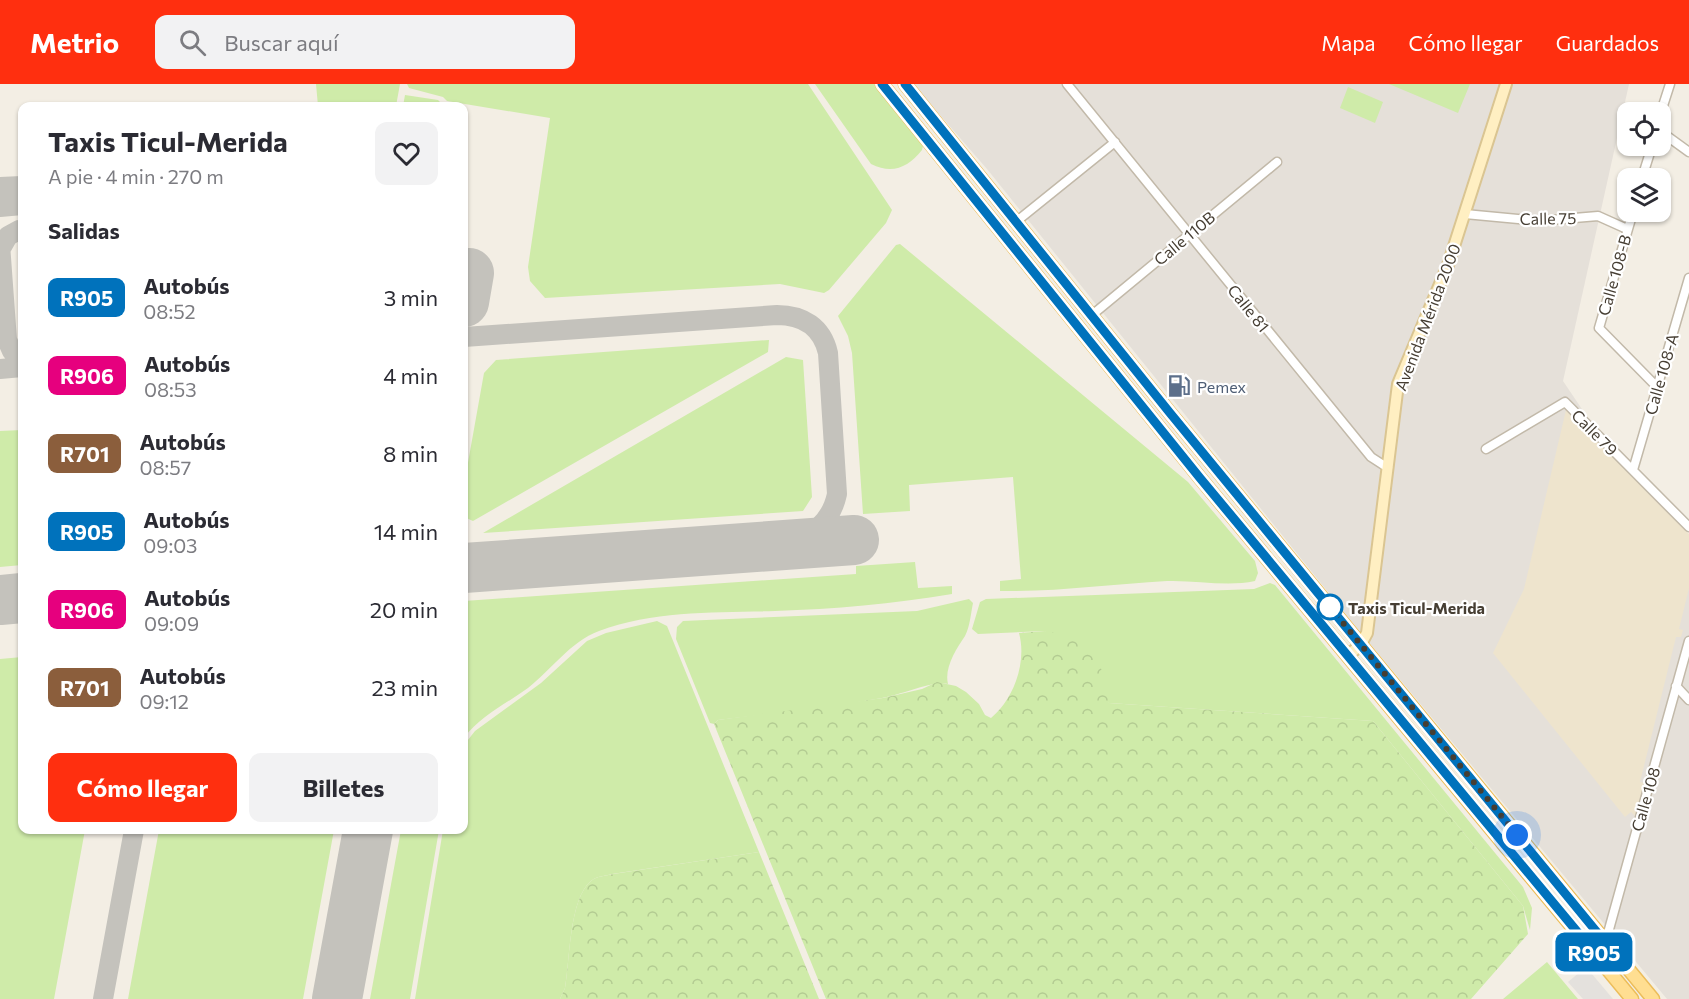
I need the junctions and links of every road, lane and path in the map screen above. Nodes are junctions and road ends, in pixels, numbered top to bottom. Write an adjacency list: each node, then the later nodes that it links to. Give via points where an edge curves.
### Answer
1 (882, 84): 25 (main road)
2 (905, 84): 12 (main road)
3 (1066, 84): 8 (street, Calle 81)
4 (1506, 84): 11 (main road, Avenida Mérida 2000)
5 (1670, 84): 6 (street)
6 (1664, 102)
7 (1671, 139): 9 (street)
8 (1115, 142): 12 (street); 15 (street, Calle 81)
9 (1689, 152)
10 (1277, 162): 15 (street, Calle 110B)
11 (1465, 214): 14 (street, Calle 75, via 1539,221 1598,216); 20 (main road, Avenida Mérida 2000, via 1398,384)
12 (1017, 221): 17 (main road)
13 (1629, 222): 14 (street, Calle 108-B)
14 (1627, 229): 18 (street, Calle 108-B, via 1599,328)
15 (1188, 233): 17 (street, Calle 110B); 20 (street, Calle 81, via 1371,458)
16 (1689, 278): 18 (street, Calle 108-A)
17 (1092, 315): 24 (main road)
18 (1657, 387): 21 (street, Calle 108-A)
19 (1486, 449): 21 (street, Calle 79, via 1565,402)
20 (1388, 468): 24 (main road, Avenida Mérida 2000, via 1367,633)
21 (1633, 470): 22 (street, Calle 79)
22 (1689, 527)
23 (1689, 641): 26 (street, Calle 108)
24 (1361, 644): 25 (main road); 28 (main road)
25 (1348, 656): 29 (main road)
26 (1677, 686): 27 (street); 28 (street, Calle 108)
27 (1689, 700)
28 (1605, 942): 29 (street); 31 (main road)
29 (1594, 952): 30 (main road)
30 (1632, 999)
31 (1653, 999)

